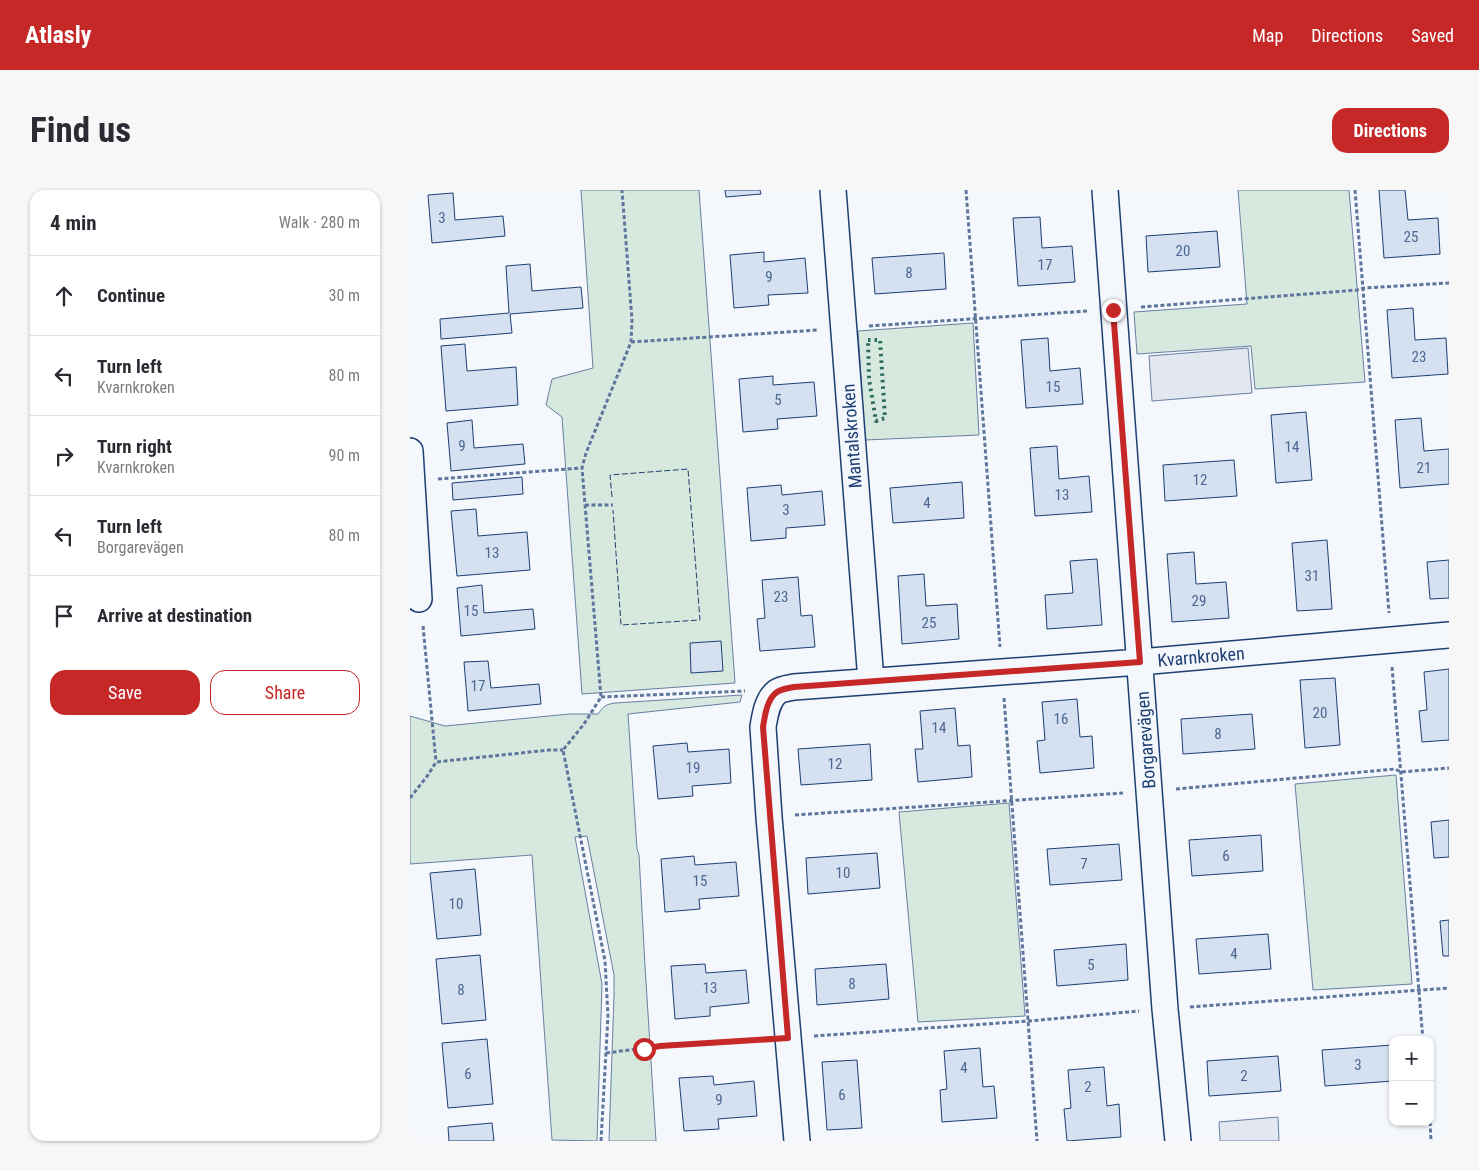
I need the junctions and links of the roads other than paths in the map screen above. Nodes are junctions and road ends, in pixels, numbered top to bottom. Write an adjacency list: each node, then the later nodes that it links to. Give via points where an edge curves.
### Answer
1 (833, 190): 7 (street, Mantalskroken)
2 (1105, 190): 6 (street, Borgarevägen)
3 (410, 451): 4 (street)
4 (419, 599)
5 (1449, 635): 6 (street, Kvarnkroken)
6 (1140, 662): 7 (street, Kvarnkroken); 9 (street, Borgarevägen, via 1165,1009)
7 (871, 681): 8 (street, Kvarnkroken, via 778,691 765,713 763,727 769,817)
8 (797, 1141)
9 (1178, 1141)

